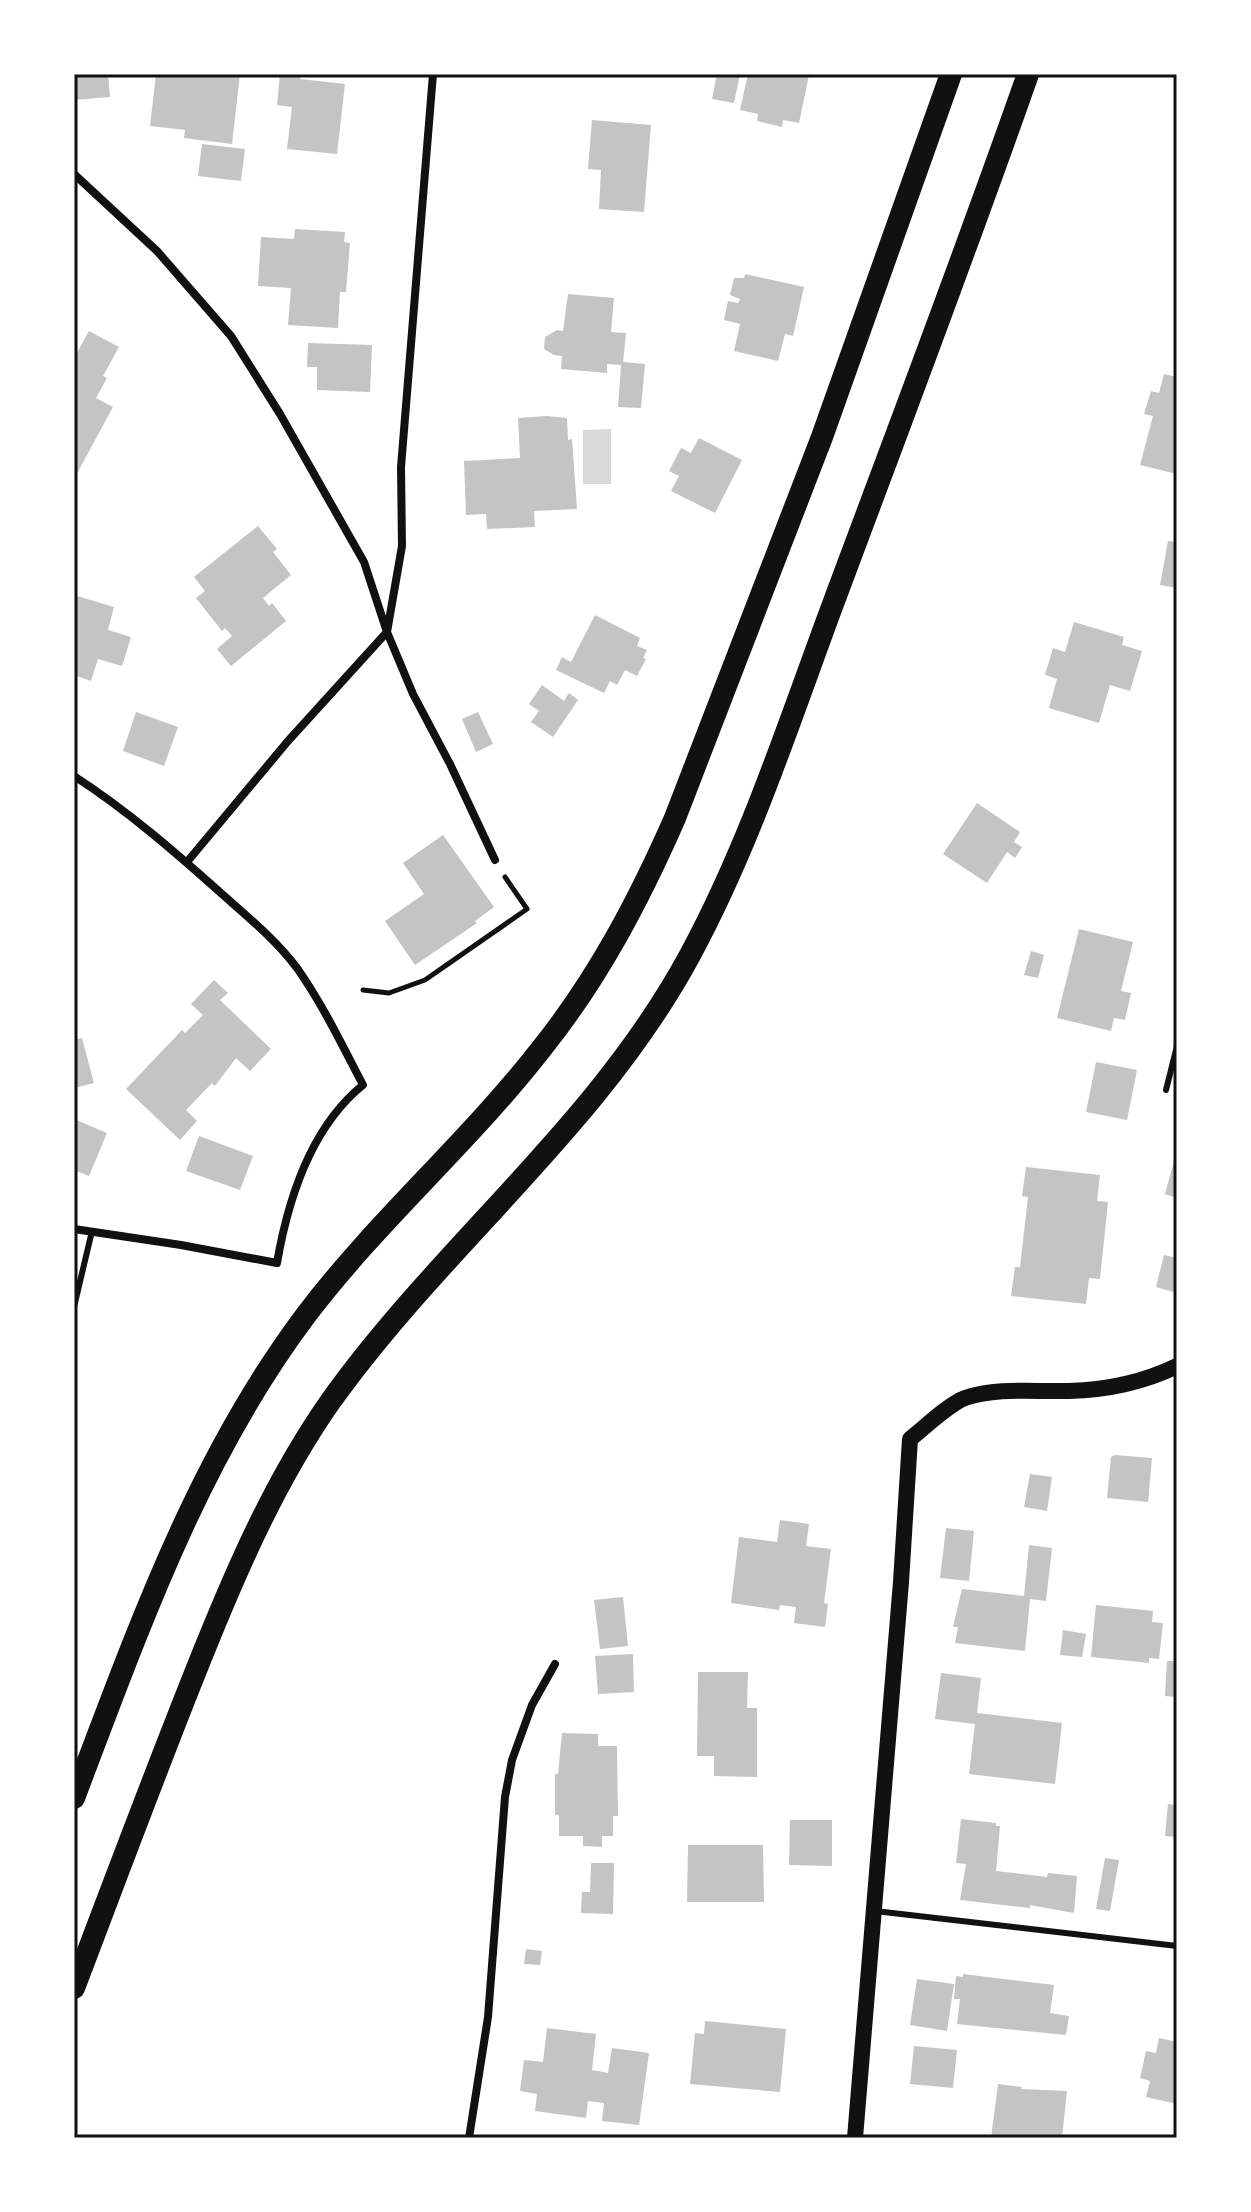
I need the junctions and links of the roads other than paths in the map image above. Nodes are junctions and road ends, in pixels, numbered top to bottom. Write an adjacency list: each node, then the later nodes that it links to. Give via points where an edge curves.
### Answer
1 (433, 74): 5 (street, via 401,467 402,546)
2 (951, 74): 16 (highway, via 822,437 675,818 640,894 603,961 542,1049 356,1254 265,1372 186,1516)
3 (1028, 74): 19 (highway, via 815,654 713,910 631,1049 561,1137 365,1354 287,1473 212,1629)
4 (74, 174): 5 (street, via 157,251 231,336 364,562)
5 (387, 632): 7 (street); 8 (street)
6 (74, 776): 8 (street, via 123,808)
7 (495, 860)
8 (187, 862): 12 (street, via 295,965 327,1013 363,1085 329,1120 313,1149 277,1263)
9 (1177, 1046): 10 (lane)
10 (1166, 1090)
11 (74, 1229): 12 (street)
12 (92, 1231): 13 (lane)
13 (74, 1307)
14 (1177, 1366): 17 (main road, via 1112,1386 1019,1389 963,1399 910,1439)
15 (555, 1664): 20 (street, via 532,1705 505,1797 488,2017)
16 (74, 1798)
17 (875, 1911): 18 (lane); 21 (main road)
18 (1177, 1946)
19 (74, 1988)
20 (469, 2138)
21 (855, 2138)

